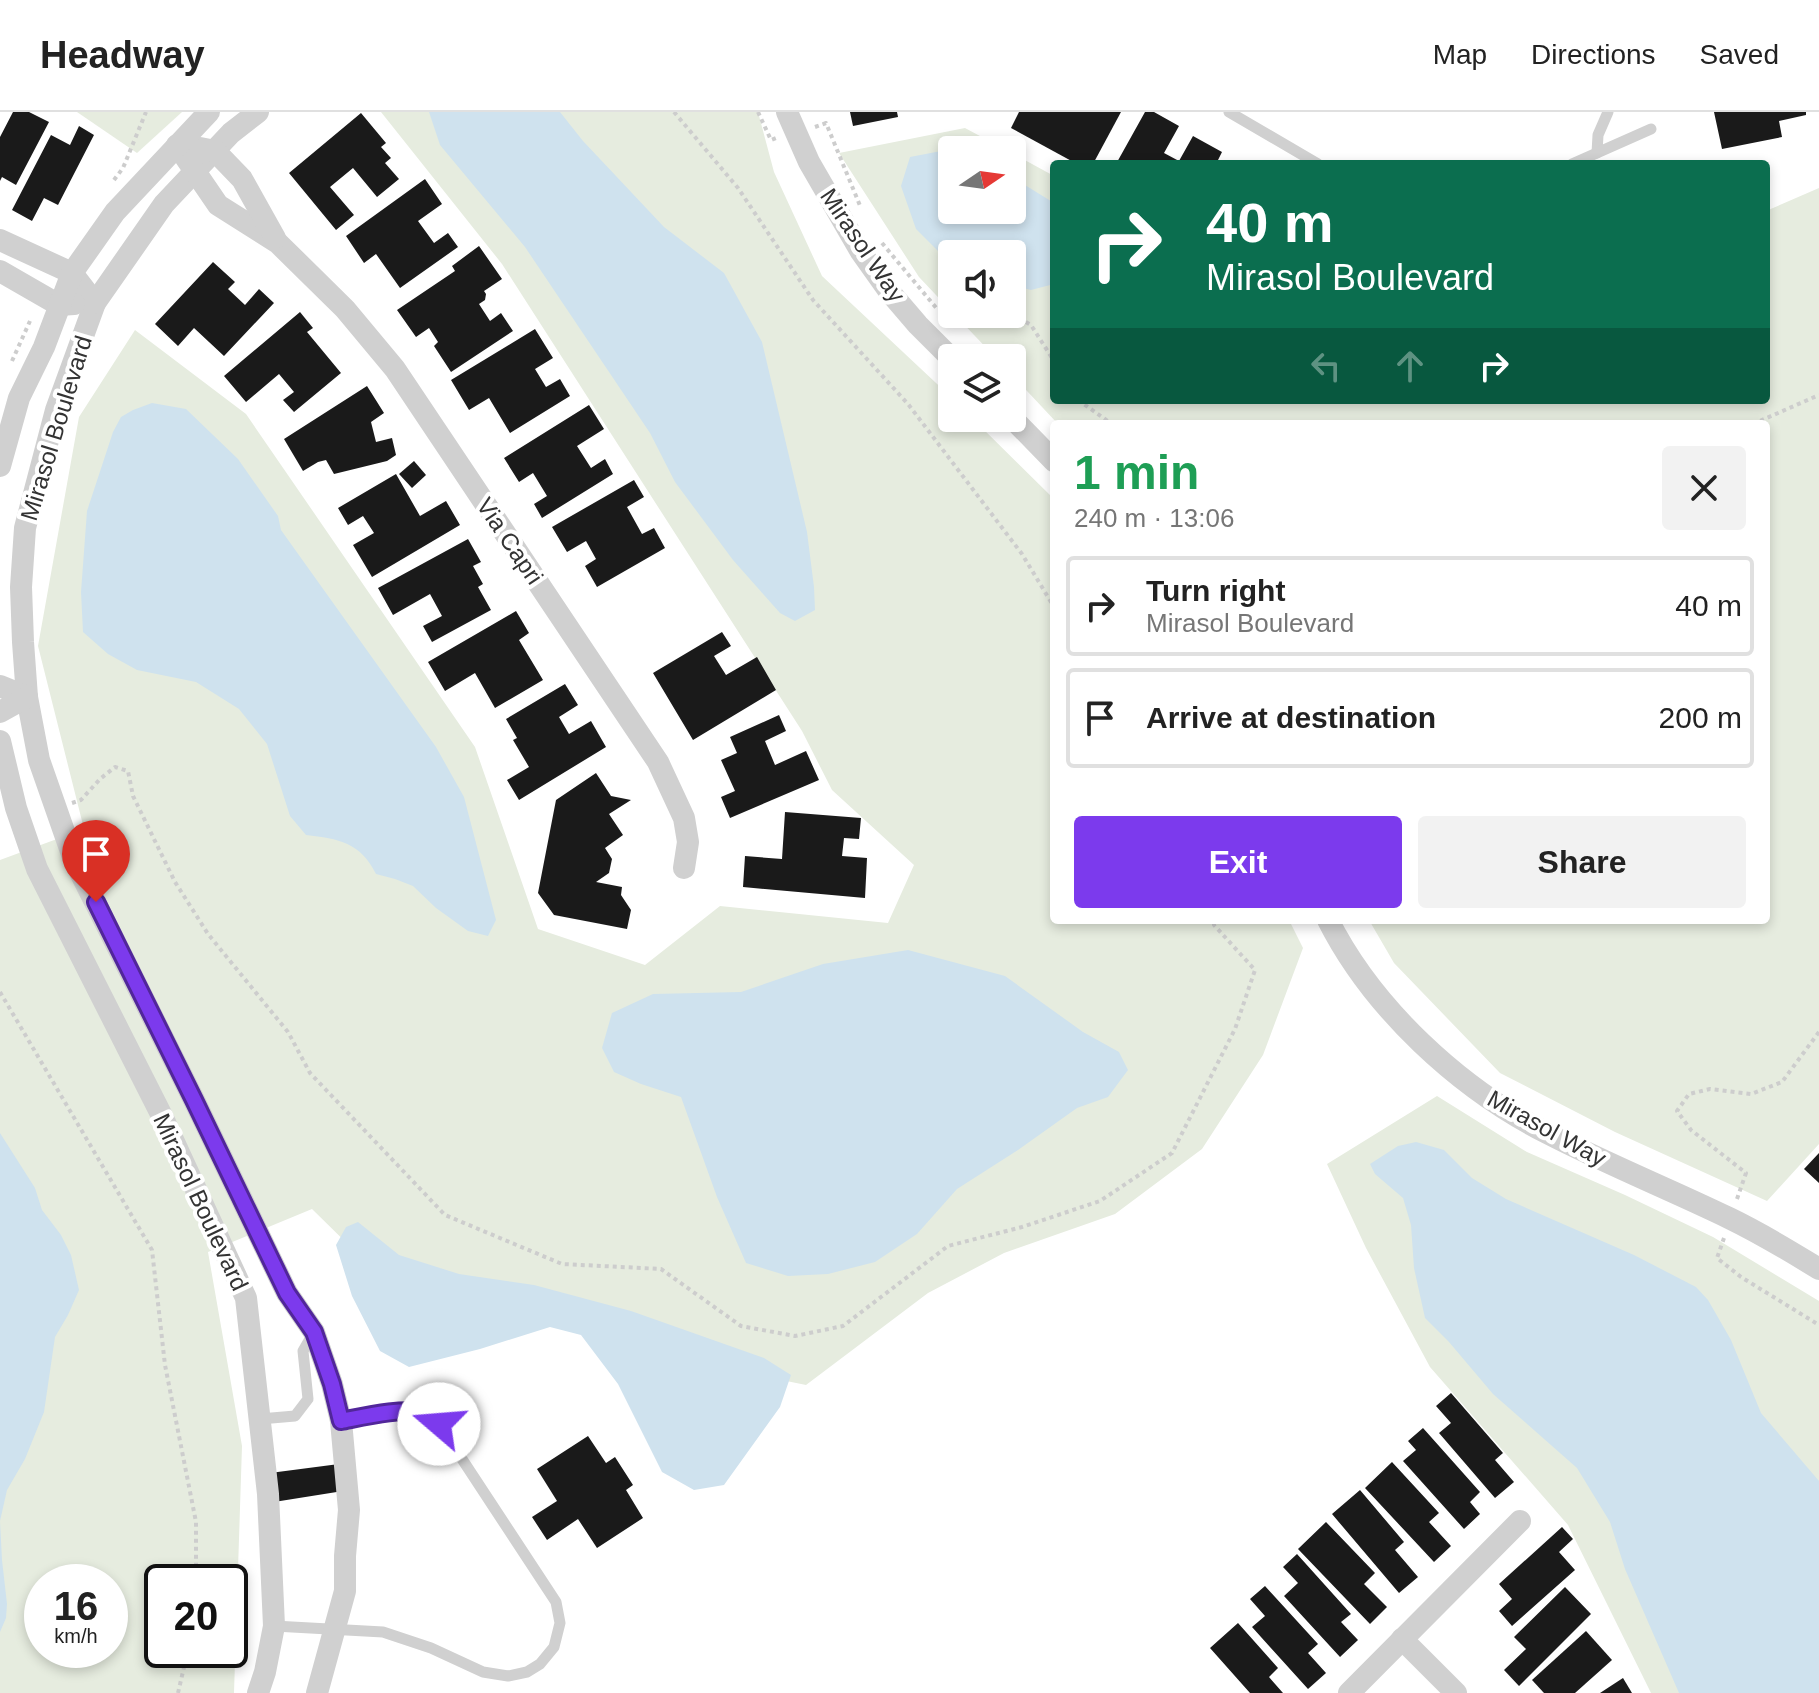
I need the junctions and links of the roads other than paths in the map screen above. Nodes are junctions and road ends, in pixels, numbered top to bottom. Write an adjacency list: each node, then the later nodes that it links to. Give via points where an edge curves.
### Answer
1 (209, 112): 7 (street, Mirasol Boulevard)
2 (258, 112): 8 (street, Mirasol Boulevard)
3 (1229, 112): 10 (lane)
4 (1608, 112): 9 (lane)
5 (790, 115): 19 (street, Mirasol Way, via 809,162 861,252)
6 (1651, 129): 9 (lane)
7 (177, 145): 8 (street); 12 (street, Via Capri); 16 (street, Mirasol Boulevard, via 115,212)
8 (215, 151): 12 (street, Mirasol Boulevard); 14 (street, Via Capri, via 242,179)
9 (1597, 153): 11 (lane)
10 (1311, 160)
11 (1581, 160)
12 (195, 172): 14 (street, Via Capri, via 218,205); 17 (street, Mirasol Boulevard, via 164,204)
13 (0, 240): 16 (street)
14 (278, 243): 27 (street, Via Capri, via 345,309 395,369 658,762 684,818)
15 (0, 271): 18 (street)
16 (72, 273): 17 (street); 18 (street, Mirasol Boulevard)
17 (95, 303): 18 (street); 24 (street, Mirasol Boulevard, via 56,410 25,528 21,587)
18 (59, 305): 22 (street, Mirasol Boulevard, via 19,398)
19 (938, 345)
20 (1026, 432): 21 (street)
21 (1050, 457)
22 (0, 466)
23 (0, 686): 24 (street)
24 (27, 697): 25 (street); 30 (street, Mirasol Boulevard, via 39,760 74,860 287,1293)
25 (0, 712)
26 (0, 741): 31 (street, Mirasol Boulevard, via 37,869 163,1118 246,1298)
27 (684, 868)
28 (1330, 924): 29 (street, Mirasol Way, via 1393,1013 1468,1083 1546,1133 1730,1219)
29 (1819, 1269)
30 (314, 1332): 31 (lane, via 303,1351 308,1399 295,1416); 32 (street, Mirasol Boulevard)
31 (260, 1419): 34 (street, Mirasol Boulevard)
32 (341, 1421): 35 (street, Mirasol Boulevard, via 349,1510 345,1591); 35 (lane, via 415,1412 439,1424 556,1602 560,1623 554,1647 540,1664 508,1676 483,1672 383,1632)
33 (1520, 1521): 36 (street)
34 (274, 1626): 35 (lane); 37 (street, Mirasol Boulevard)
35 (336, 1630): 38 (street, Mirasol Boulevard)
36 (1402, 1639): 39 (street); 40 (street)
37 (258, 1693)
38 (317, 1693)
39 (1349, 1693)
40 (1456, 1693)

